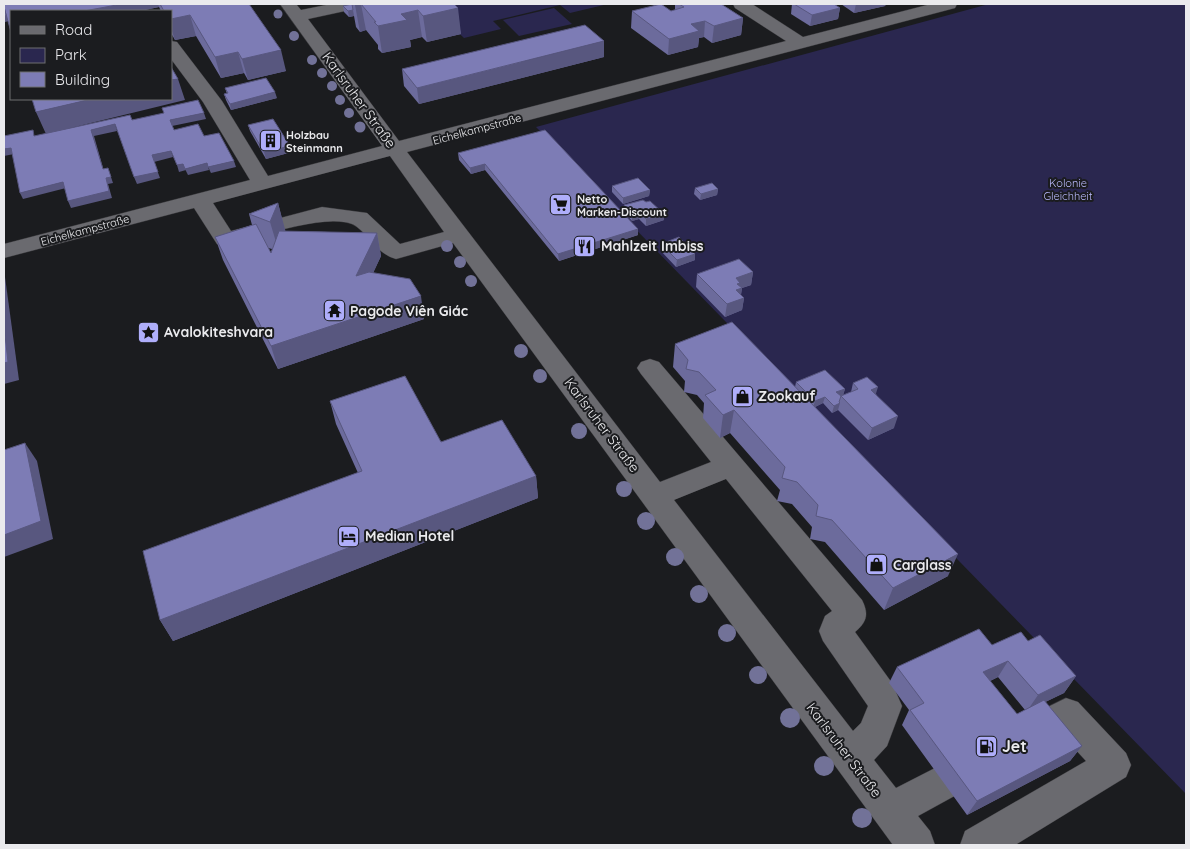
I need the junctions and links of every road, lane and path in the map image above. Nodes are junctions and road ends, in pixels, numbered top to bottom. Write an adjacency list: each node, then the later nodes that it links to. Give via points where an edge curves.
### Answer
1 (353, 4): 5 (street)
2 (741, 4): 6 (street)
3 (950, 4): 4 (street, Eichelkampstraße)
4 (910, 8): 6 (street, Eichelkampstraße)
5 (293, 10): 8 (street, Karlsruher Straße)
6 (800, 43): 8 (street, Eichelkampstraße)
7 (172, 47): 9 (street, via 212,100)
8 (395, 150): 9 (street, Eichelkampstraße); 11 (street, Karlsruher Straße)
9 (262, 183): 10 (street, Eichelkampstraße)
10 (200, 200): 11 (street, via 225,239 322,214 359,218 396,252); 12 (street, Eichelkampstraße)
11 (458, 235): 15 (street, Karlsruher Straße)
12 (4, 250)
13 (650, 368): 14 (street)
14 (730, 466): 15 (street); 16 (street, via 851,610 851,616 835,631 885,706 874,734)
15 (655, 496): 16 (street, Karlsruher Straße)
16 (851, 759): 17 (street, Karlsruher Straße)
17 (890, 811): 18 (street, Karlsruher Straße); 19 (street, via 1066,714 1113,765)
18 (916, 845)
19 (979, 845)

